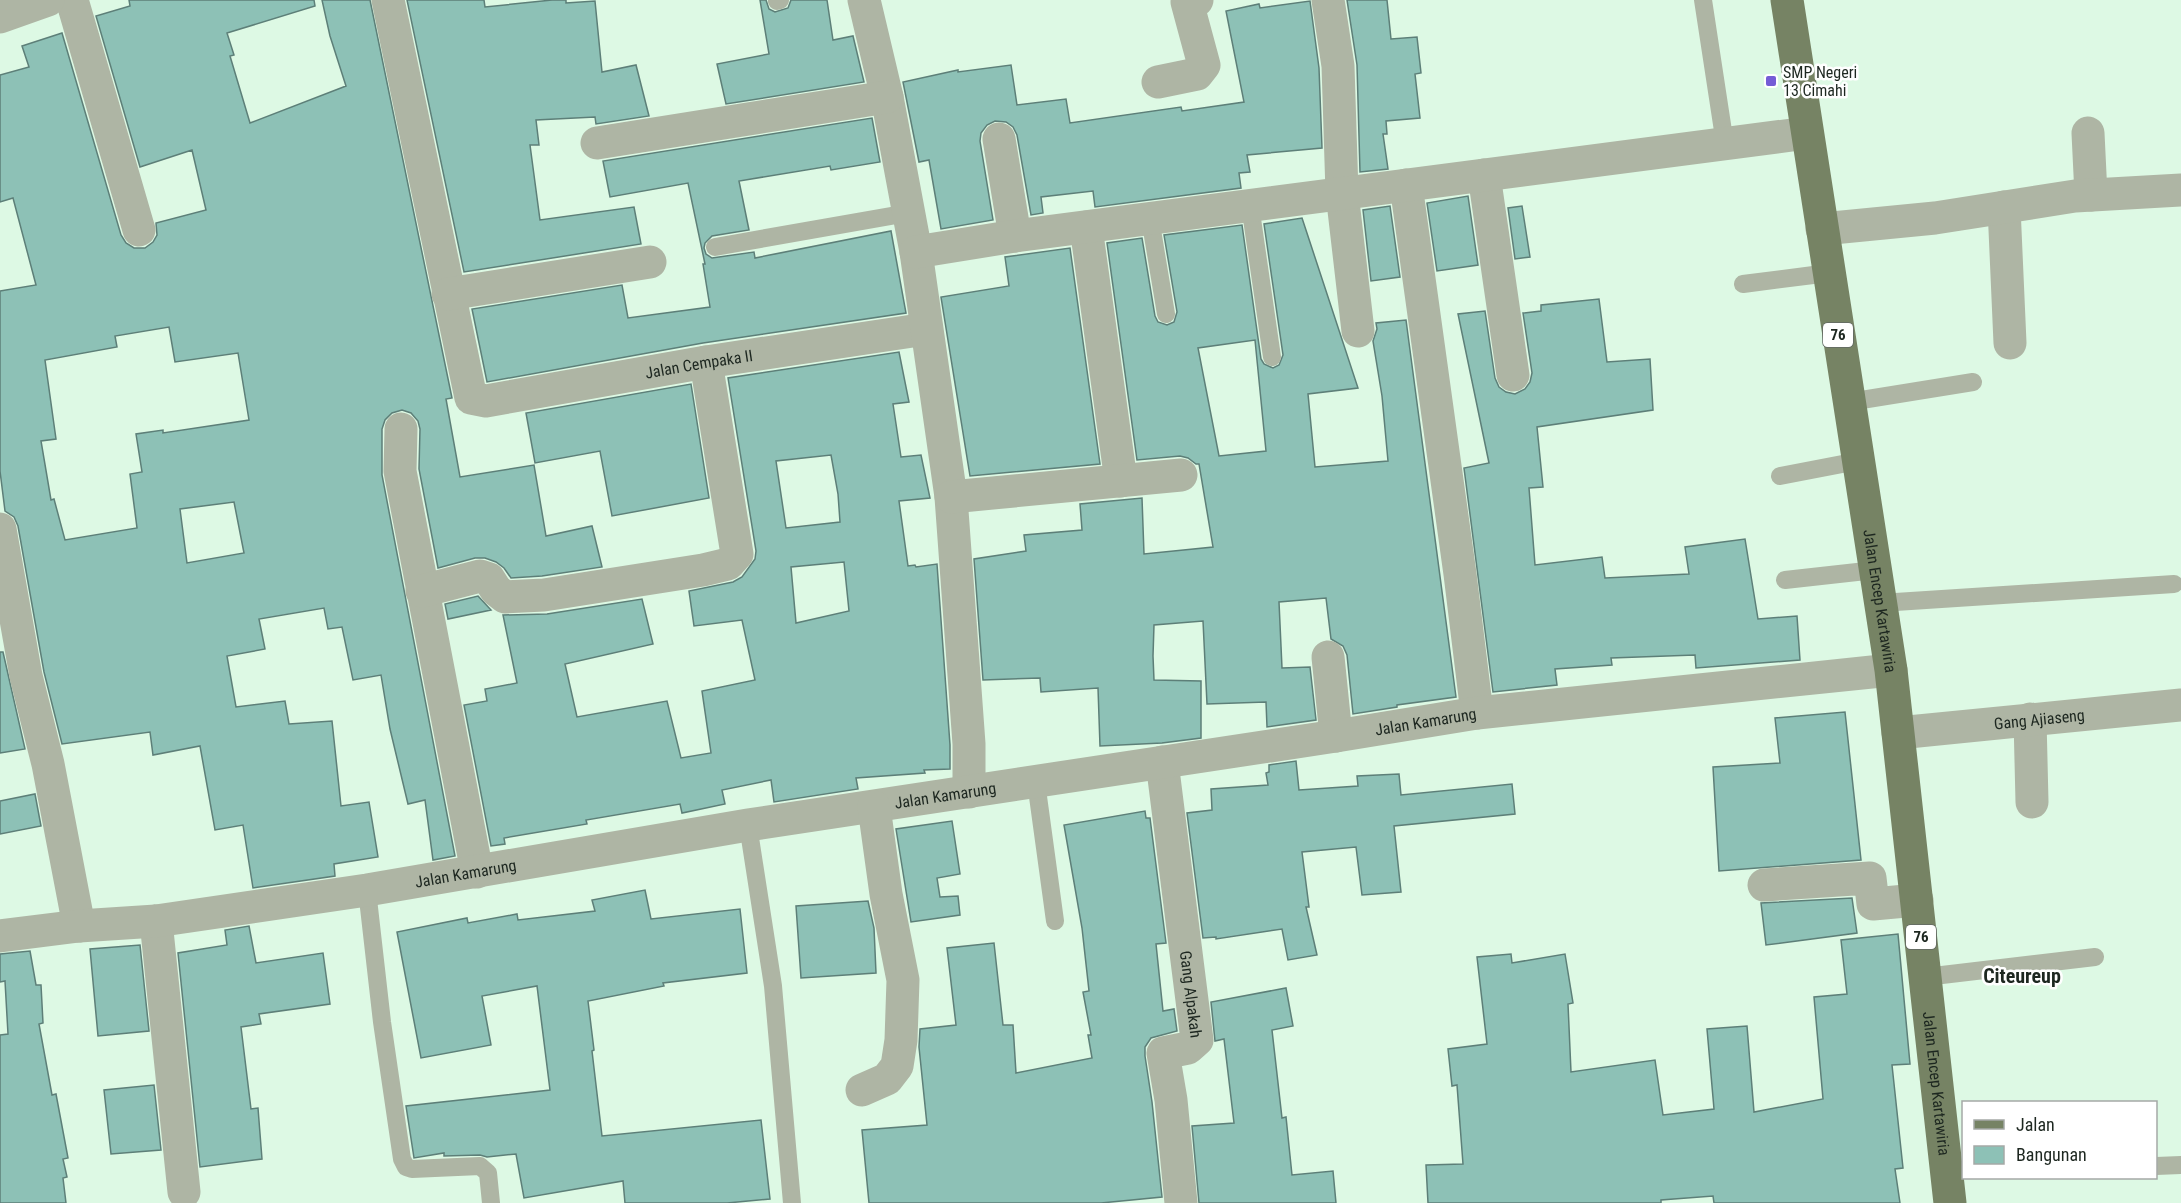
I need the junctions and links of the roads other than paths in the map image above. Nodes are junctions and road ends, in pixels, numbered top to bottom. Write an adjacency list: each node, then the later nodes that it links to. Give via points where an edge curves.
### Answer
1 (48, 0): 9 (street)
2 (72, 0): 28 (street)
3 (388, 0): 35 (street)
4 (864, 0): 11 (street)
5 (1328, 0): 20 (street, via 1338,66)
6 (1703, 0): 16 (lane)
7 (1786, 0): 12 (main road, Jalan Encep Kartawiria / 76)
8 (1190, 1): 10 (street, via 1204,65 1197,74)
9 (0, 17)
10 (1158, 82)
11 (887, 97): 15 (street); 24 (street)
12 (1807, 133): 16 (street); 27 (main road, Jalan Encep Kartawiria / 76)
13 (2088, 133): 21 (street)
14 (999, 139): 29 (street)
15 (597, 143)
16 (1725, 144): 17 (street)
17 (1484, 175): 18 (street); 42 (street)
18 (1406, 185): 20 (street); 60 (street)
19 (2181, 190): 21 (street)
20 (1342, 193): 22 (street); 38 (street)
21 (2091, 195): 23 (street)
22 (1250, 205): 25 (street); 40 (lane)
23 (2004, 207): 27 (street); 39 (street)
24 (908, 213): 30 (lane); 31 (street)
25 (1150, 218): 26 (street); 36 (lane)
26 (1086, 227): 29 (street); 49 (street)
27 (1822, 229): 33 (main road, Jalan Encep Kartawiria / 76)
28 (140, 230)
29 (1015, 236): 31 (street)
30 (715, 246)
31 (916, 252): 37 (street)
32 (650, 262): 35 (street)
33 (1828, 273): 34 (lane); 44 (main road, Jalan Encep Kartawiria / 76)
34 (1743, 284)
35 (448, 294): 41 (street, Jalan Cempaka II, via 471,398 486,401)
36 (1166, 314)
37 (926, 329): 41 (street, Jalan Cempaka II); 50 (street)
38 (1358, 331)
39 (2010, 343)
40 (1272, 357)
41 (706, 362): 55 (street, via 737,554 728,564 544,595 505,597 489,579 480,576)
42 (1513, 375)
43 (1973, 382): 44 (lane)
44 (1849, 402): 46 (main road, Jalan Encep Kartawiria / 76)
45 (401, 429): 55 (street, via 400,471)
46 (1858, 461): 48 (lane); 52 (main road, Jalan Encep Kartawiria / 76)
47 (1181, 475): 49 (street)
48 (1780, 476)
49 (1121, 481): 50 (street)
50 (951, 497): 66 (street)
51 (0, 529): 76 (street, via 26,676 48,764)
52 (1875, 570): 53 (lane); 56 (main road, Jalan Encep Kartawiria / 76)
53 (1785, 580)
54 (2174, 584): 56 (lane)
55 (422, 591): 70 (street)
56 (1880, 603): 58 (main road, Jalan Encep Kartawiria / 76)
57 (1328, 657): 63 (street)
58 (1891, 670): 60 (street, Jalan Kamarung); 62 (main road, Jalan Encep Kartawiria / 76)
59 (2181, 705): 61 (street, Gang Ajiaseng)
60 (1477, 713): 63 (street, Jalan Kamarung)
61 (2030, 719): 62 (street, Gang Ajiaseng); 67 (street)
62 (1898, 733): 73 (main road, Jalan Encep Kartawiria / 76)
63 (1336, 736): 64 (street, Jalan Kamarung)
64 (1162, 762): 65 (street, Jalan Kamarung); 87 (street, Gang Alpakah, via 1197,1040 1188,1048 1163,1053)
65 (1036, 782): 66 (street, Jalan Kamarung); 75 (lane)
66 (969, 792): 68 (street, Jalan Kamarung)
67 (2032, 802)
68 (874, 807): 69 (street, Jalan Kamarung); 80 (street, via 903,980 901,1040 897,1066 886,1079)
69 (748, 825): 70 (street, Jalan Kamarung); 86 (lane, via 773,986)
70 (477, 872): 72 (street, Jalan Kamarung)
71 (1764, 885): 73 (street, via 1870,878 1873,904)
72 (367, 890): 74 (street, Jalan Kamarung); 85 (lane, via 402,1159 412,1169 480,1166 488,1173)
73 (1917, 900): 79 (main road, Jalan Encep Kartawiria / 76)
74 (156, 921): 76 (street, Jalan Kamarung); 84 (street)
75 (1056, 921)
76 (79, 926): 77 (street, Jalan Kamarung)
77 (0, 936)
78 (2095, 957): 79 (lane)
79 (1925, 977): 83 (main road, Jalan Encep Kartawiria / 76)
80 (862, 1090)
81 (2181, 1165): 82 (lane)
82 (2157, 1166)
83 (1954, 1186)
84 (184, 1192)
85 (491, 1203)
86 (792, 1203)
87 (1181, 1203)

